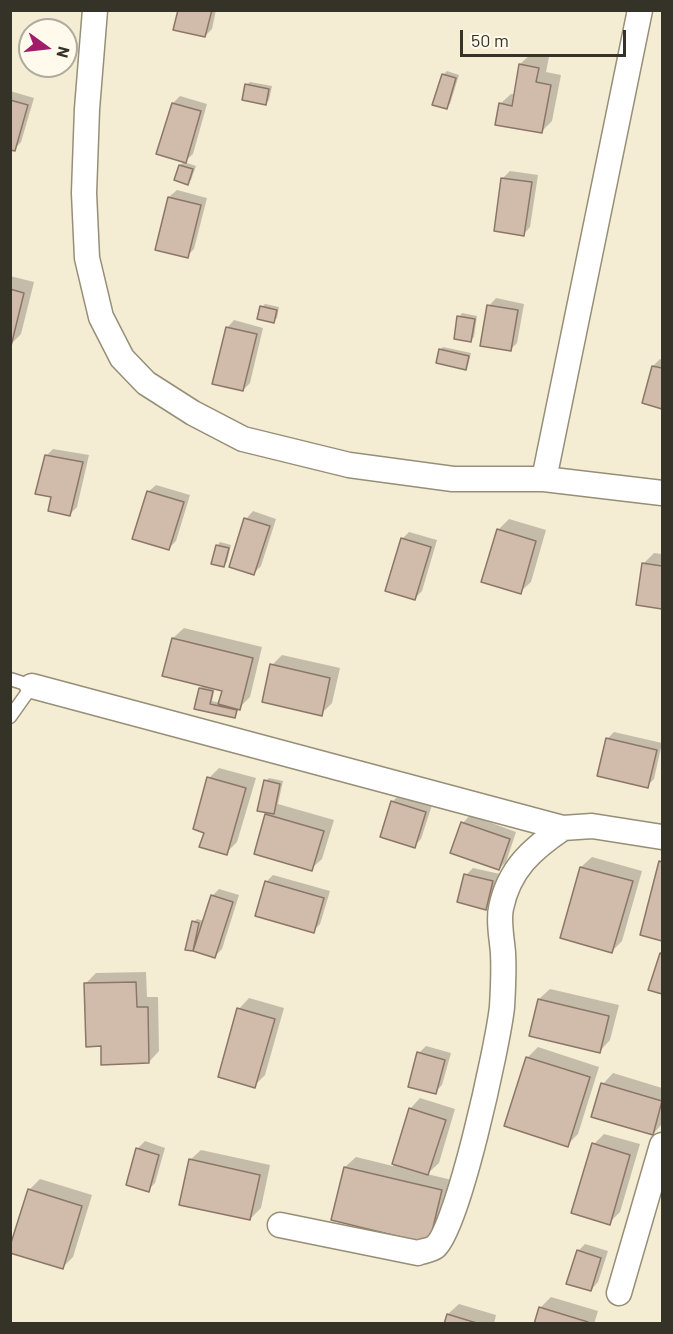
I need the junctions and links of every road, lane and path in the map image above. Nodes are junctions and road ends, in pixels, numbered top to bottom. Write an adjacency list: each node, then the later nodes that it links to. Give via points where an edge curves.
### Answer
1 (95, 10): 3 (street, via 84,193 87,258 101,317 122,358 146,383 243,439 349,465 453,479)
2 (640, 10): 3 (street)
3 (544, 479): 4 (street)
4 (663, 493)
5 (21, 682): 6 (lane); 7 (street)
6 (10, 717)
7 (563, 828): 8 (street, via 592,826); 10 (street, via 522,861 508,884 500,909 502,1008 470,1155 446,1232 434,1248 417,1252)
8 (663, 837)
9 (663, 1145): 11 (street)
10 (280, 1225)
11 (619, 1293)

